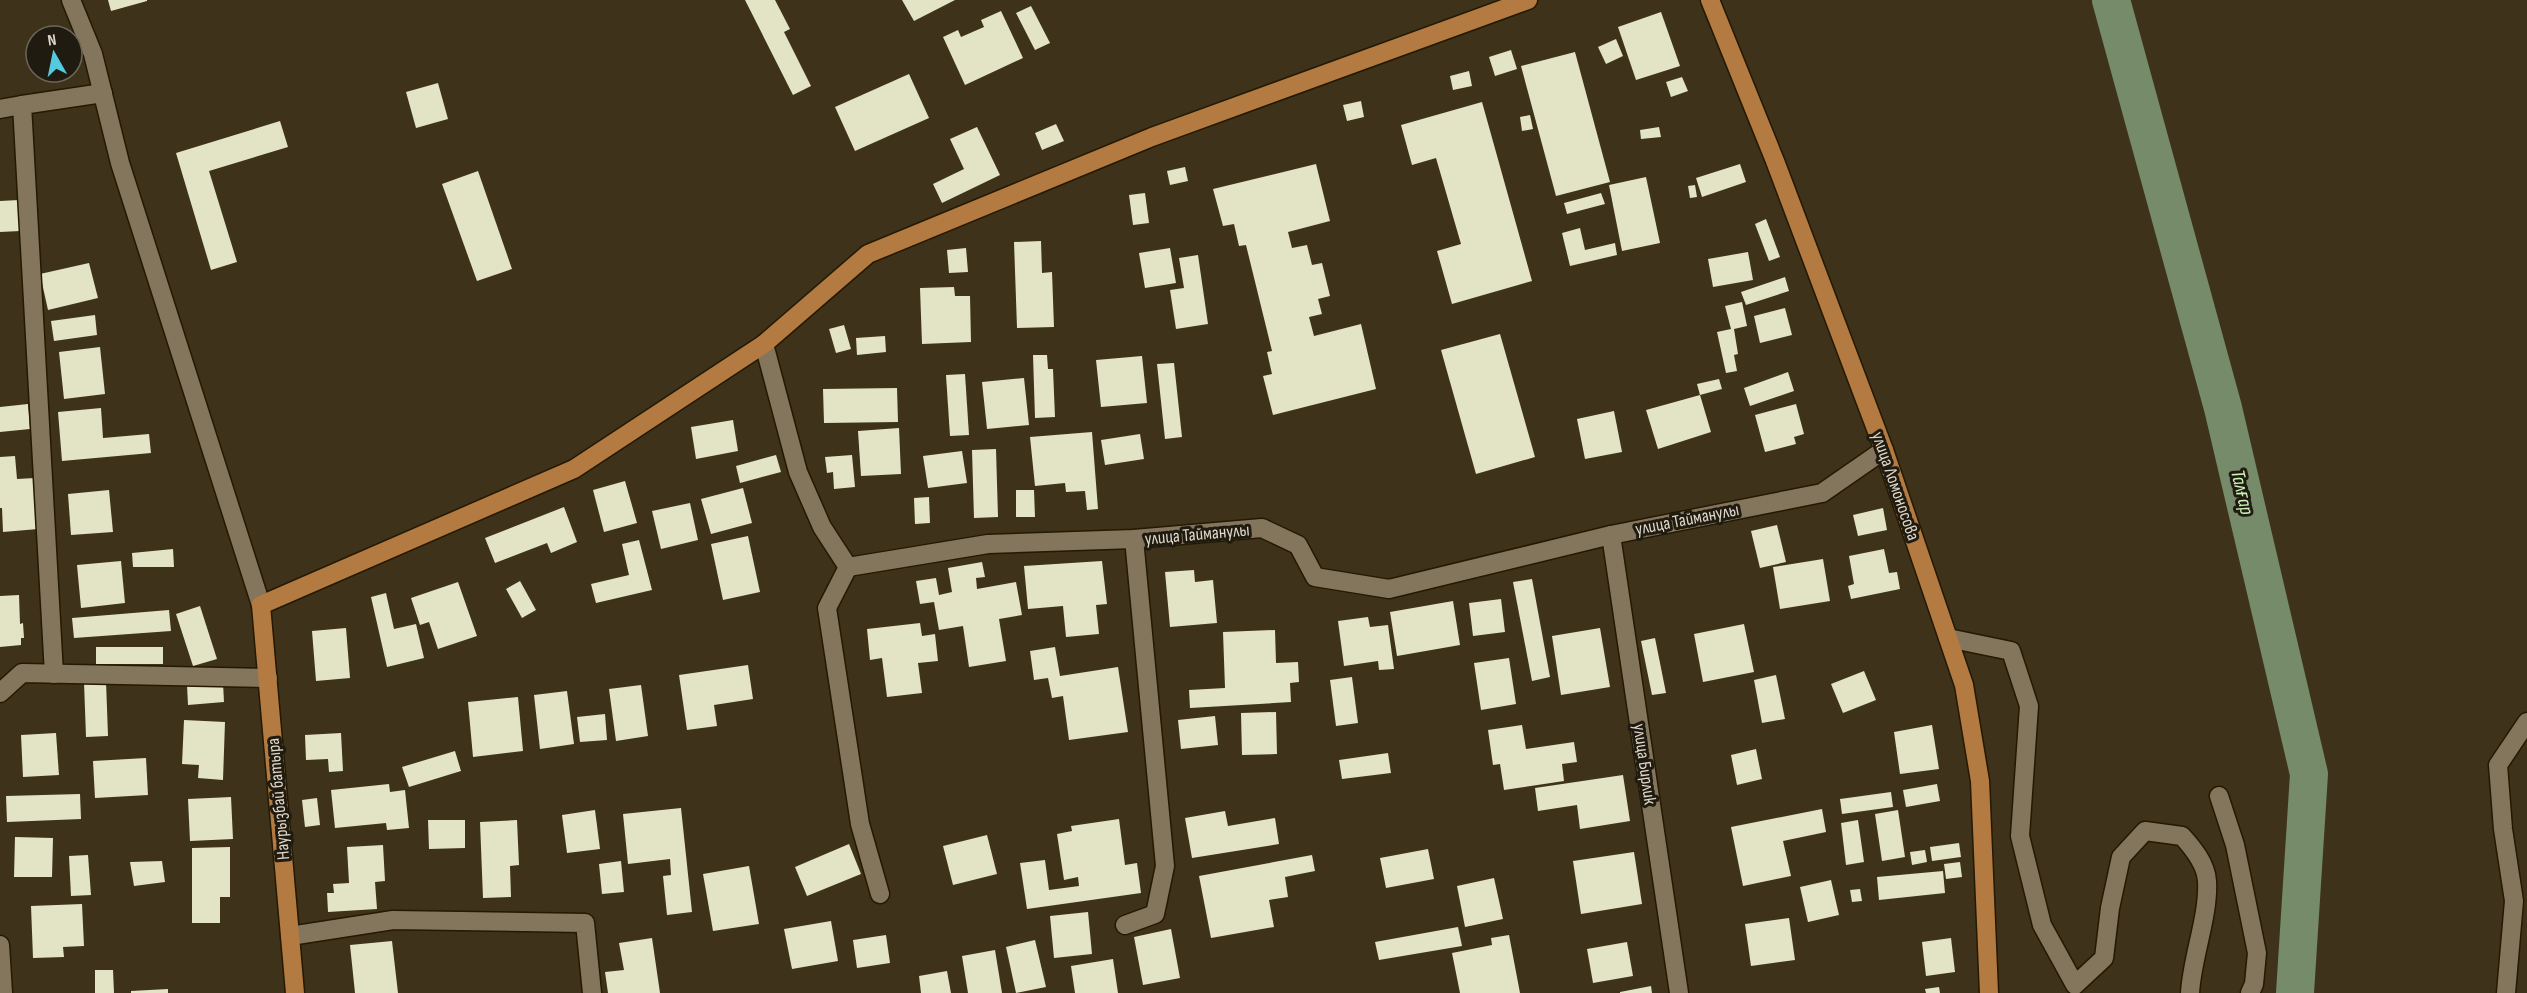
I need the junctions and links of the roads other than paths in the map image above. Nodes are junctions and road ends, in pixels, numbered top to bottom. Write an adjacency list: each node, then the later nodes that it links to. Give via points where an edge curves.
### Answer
1 (71, 0): 4 (street, via 93,54)
2 (1528, 0): 7 (main road, via 1152,137 867,254)
3 (1710, 0): 8 (main road, улица Ломоносова)
4 (103, 93): 5 (street); 12 (street, via 120,163)
5 (22, 105): 6 (street); 14 (street)
6 (0, 109)
7 (764, 344): 11 (street, via 798,472 822,527); 12 (main road, via 574,469)
8 (1884, 450): 9 (street, улица Тайманулы, via 1822,493); 13 (main road, улица Ломоносова)
9 (1611, 534): 10 (street, улица Тайманулы, via 1389,589 1315,577 1298,545 1262,528); 26 (street, улица Бирлик)
10 (1134, 539): 11 (street, улица Тайманулы, via 988,544); 20 (street, via 1165,867 1155,914)
11 (848, 567): 19 (street, via 827,608 860,824)
12 (261, 605): 15 (main road, Наурызбай батыра)
13 (1948, 638): 27 (main road, улица Ломоносова, via 1964,685 1980,781); 28 (street, via 2012,651 2029,706 2020,836 2042,925 2075,985 2104,958 2121,857 2145,831 2182,836 2197,852 2207,879)
14 (54, 674): 15 (street); 16 (street, via 22,673)
15 (268, 678): 21 (main road, Наурызбай батыра)
16 (0, 693)
17 (2527, 722): 30 (street, via 2498,765 2514,901)
18 (2219, 796): 29 (street, via 2235,844 2257,953)
19 (880, 894)
20 (1125, 925)
21 (290, 936): 24 (main road, Наурызбай батыра); 25 (street, via 393,920 585,922)
22 (0, 945): 23 (street)
23 (3, 993)
24 (295, 993)
25 (592, 993)
26 (1679, 993)
27 (1989, 993)
28 (2190, 993)
29 (2250, 993)
30 (2506, 993)

